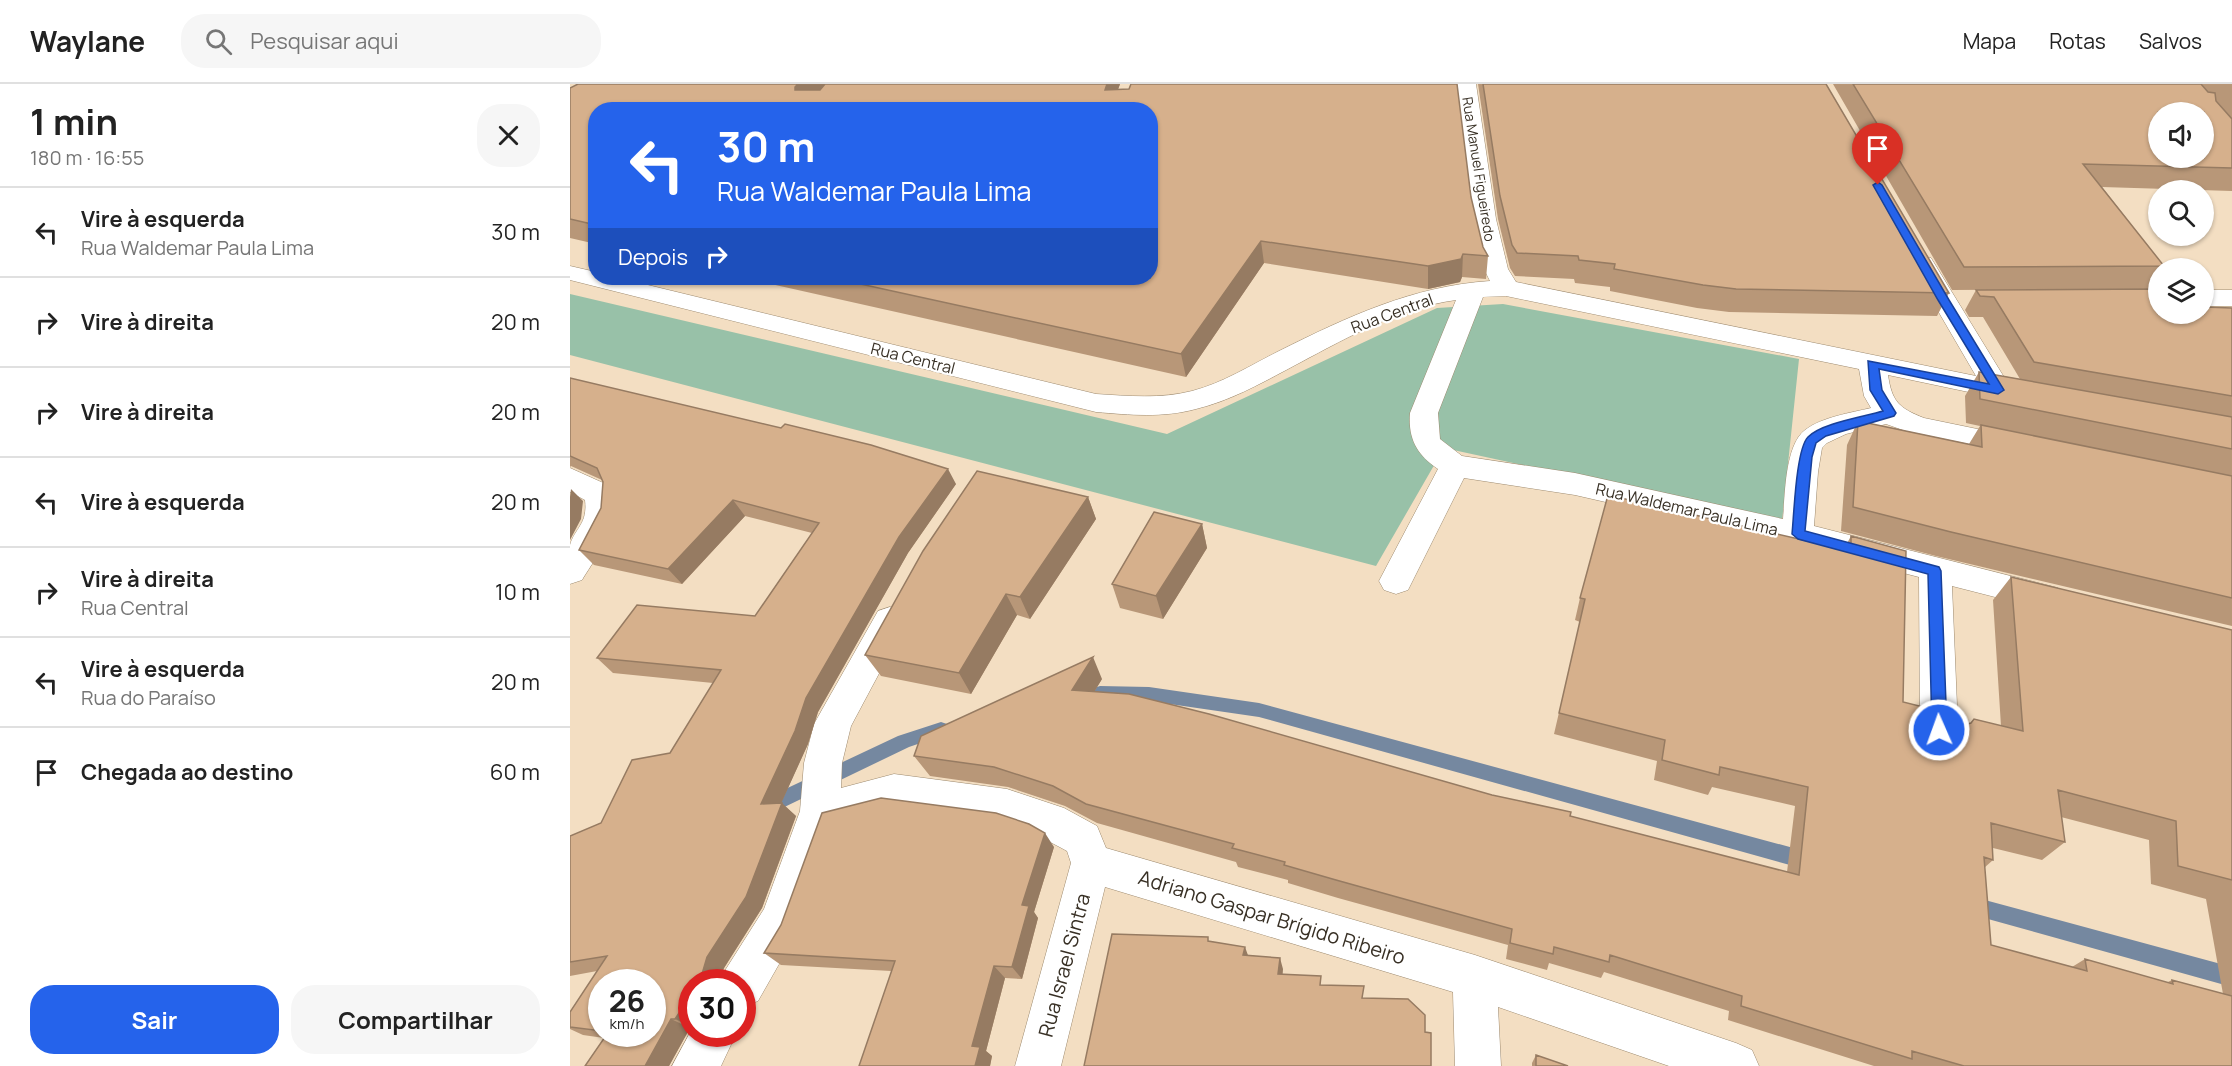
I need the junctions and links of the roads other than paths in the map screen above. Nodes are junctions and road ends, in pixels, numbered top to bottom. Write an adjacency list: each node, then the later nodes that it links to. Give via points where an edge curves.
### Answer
1 (1466, 84): 6 (street, Rua Manuel Figueiredo, via 1484,219 1496,269)
2 (1911, 242): 11 (street, via 1955,300)
3 (570, 273): 4 (street, Rua Central)
4 (588, 277)
5 (619, 285): 7 (street, Rua Central, via 1096,403 1150,406 1184,403 1214,393 1400,307)
6 (1506, 288): 7 (street, Rua Central); 10 (street, Rua Central)
7 (1473, 290): 15 (street, via 1424,412 1426,444)
8 (2214, 298): 9 (street)
9 (2232, 298)
10 (1872, 364): 11 (street, Rua Central); 13 (street, via 1876,390)
11 (1998, 390): 12 (street, Rua Central)
12 (2045, 398)
13 (1890, 413): 14 (street, via 1911,423); 17 (street, via 1822,433 1811,441)
14 (2046, 453)
15 (1455, 466): 17 (street, Rua Waldemar Paula Lima, via 1575,484); 20 (street)
16 (570, 480): 18 (street, via 599,494 603,504 597,526)
17 (1798, 534): 19 (street, Rua Waldemar Paula Lima)
18 (570, 571)
19 (1935, 571): 22 (street, Rua Waldemar Paula Lima); 23 (street)
20 (1396, 581)
21 (905, 593): 24 (street, via 833,724)
22 (2072, 603)
23 (1939, 730)
24 (821, 791): 25 (street, via 894,792 1007,807 1050,821 1083,839); 26 (street, via 780,921)
25 (1090, 863): 27 (street, Adriano Gaspar Brígido Ribeiro); 30 (street, Rua Israel Sintra)
26 (752, 969)
27 (1475, 977): 31 (street); 32 (street, Adriano Gaspar Brígido Ribeiro)
28 (706, 1047): 29 (street)
29 (695, 1066)
30 (1038, 1066)
31 (1478, 1066)
32 (1736, 1066)

